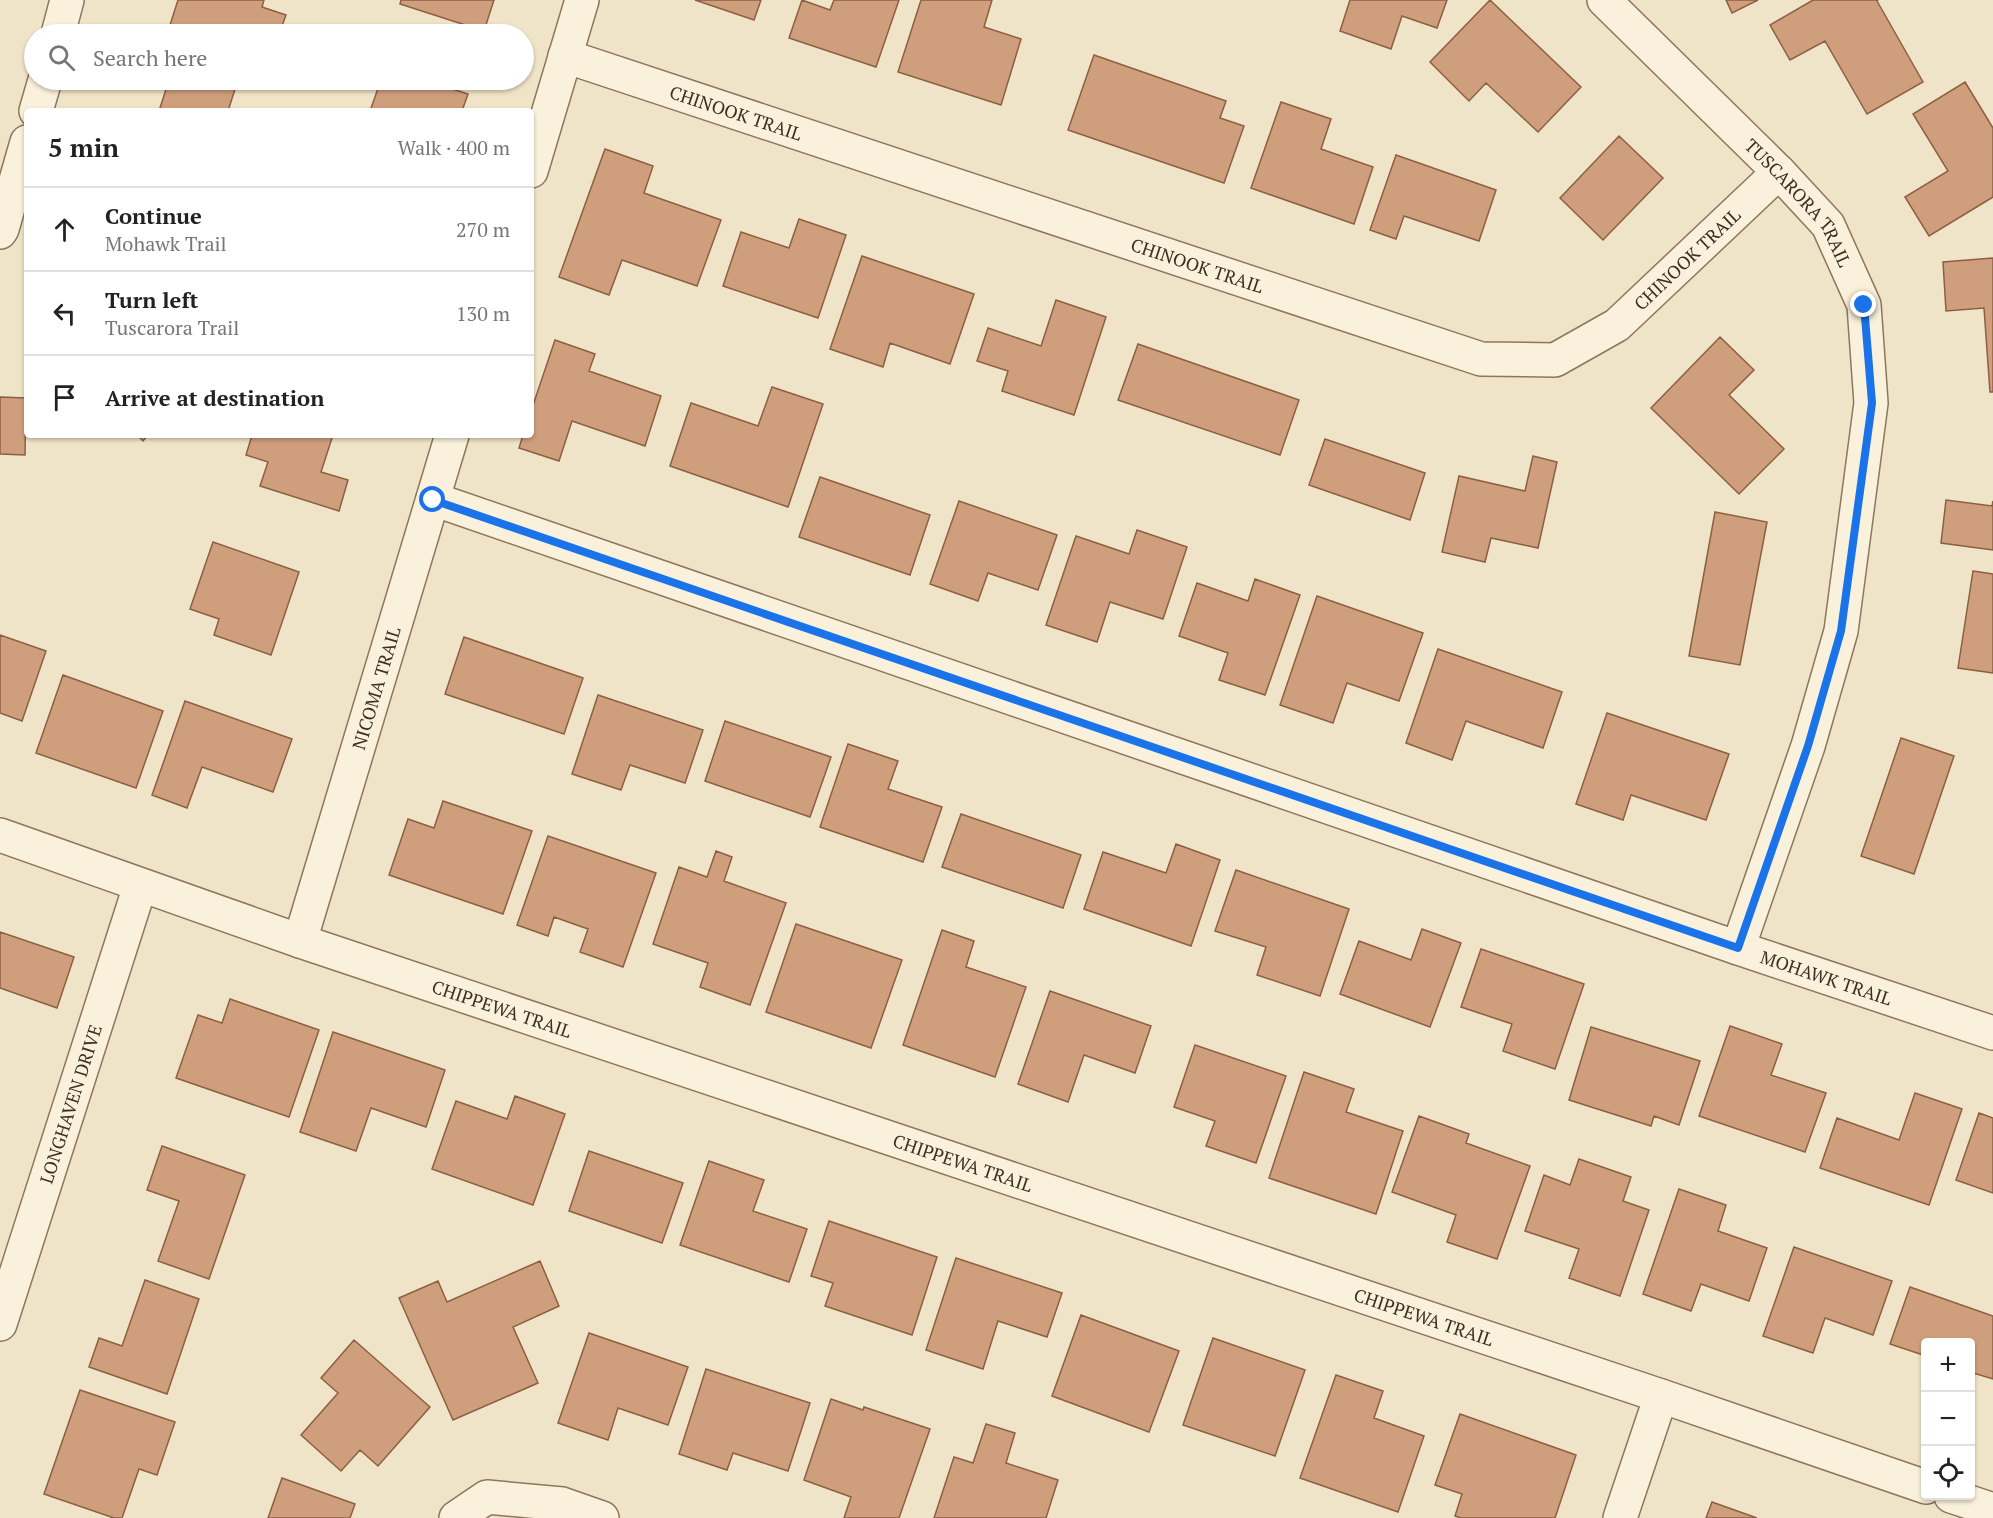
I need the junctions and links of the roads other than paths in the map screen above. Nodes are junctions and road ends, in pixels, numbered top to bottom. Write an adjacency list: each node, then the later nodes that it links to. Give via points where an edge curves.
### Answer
1 (67, 0): 4 (street)
2 (582, 0): 5 (street)
3 (1604, 0): 10 (street, TUSCARORA TRAIL)
4 (61, 24)
5 (565, 56): 9 (street); 10 (street, CHINOOK TRAIL, via 1481,359 1555,360 1617,325)
6 (42, 90): 7 (street)
7 (37, 108)
8 (24, 153): 11 (street)
9 (534, 161)
10 (1779, 172): 17 (street, TUSCARORA TRAIL, via 1828,225 1864,305 1872,403 1841,631 1808,746)
11 (0, 232)
12 (452, 438): 13 (street, NICOMA TRAIL)
13 (433, 500): 16 (street, NICOMA TRAIL); 17 (street, MOHAWK TRAIL)
14 (0, 835): 15 (street, CHIPPEWA TRAIL)
15 (140, 886): 16 (street, CHIPPEWA TRAIL); 19 (street, LONGHAVEN DRIVE)
16 (300, 941): 20 (street, CHIPPEWA TRAIL)
17 (1738, 948): 18 (street, MOHAWK TRAIL)
18 (1993, 1033)
19 (0, 1323)
20 (1661, 1396): 21 (street, CHIPPEWA TRAIL); 26 (street)
21 (1921, 1485)
22 (1963, 1500): 23 (street)
23 (1993, 1510)
24 (456, 1518): 25 (street, via 487,1497 562,1504)
25 (602, 1518)
26 (1620, 1518)

